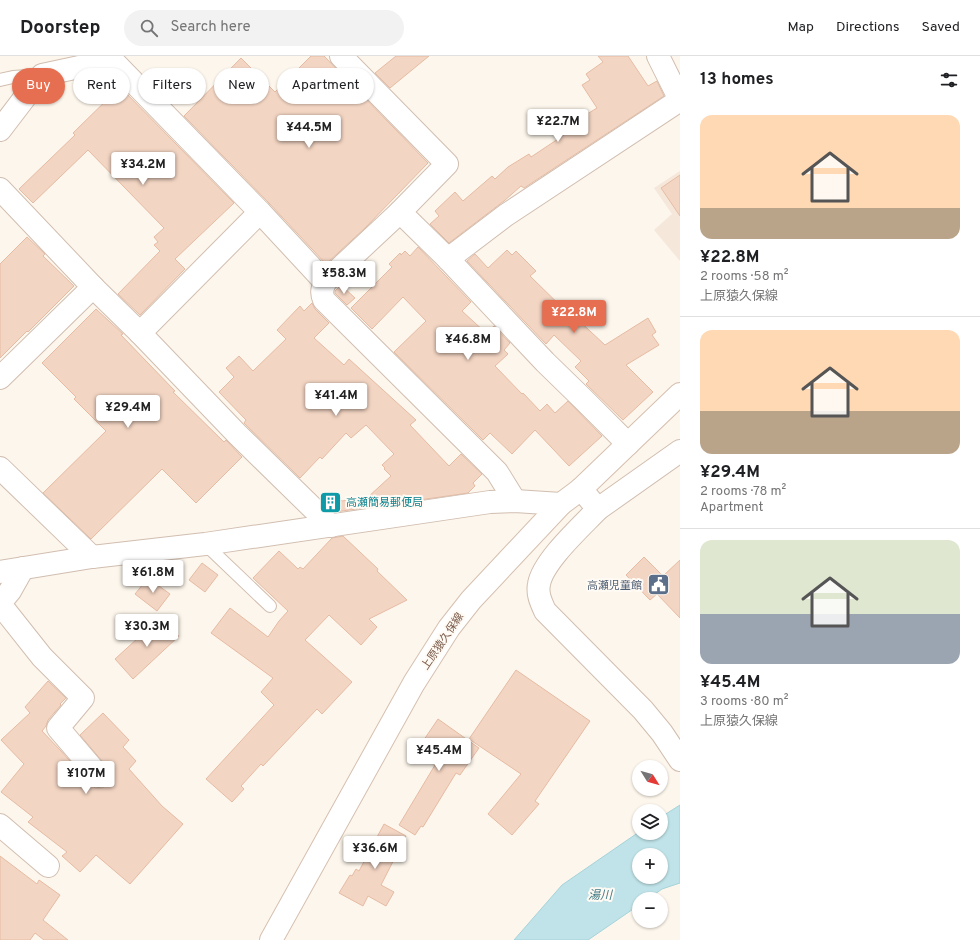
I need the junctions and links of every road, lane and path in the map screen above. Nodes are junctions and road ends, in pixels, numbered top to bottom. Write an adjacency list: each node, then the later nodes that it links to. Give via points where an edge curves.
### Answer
1 (341, 56): 11 (street, via 447,164)
2 (658, 56): 12 (street, via 680,100 506,215)
3 (120, 58): 4 (street); 10 (street)
4 (65, 70)
5 (12, 77): 6 (lane)
6 (0, 80)
7 (20, 104): 8 (street)
8 (0, 130)
9 (0, 189): 14 (street)
10 (260, 212): 13 (street); 15 (street)
11 (400, 212): 12 (street); 13 (street)
12 (448, 259): 18 (street, via 545,362)
13 (326, 282): 22 (street, via 322,289 324,300 497,472)
14 (93, 287): 15 (street); 16 (street)
15 (140, 333): 25 (street, via 237,434)
16 (0, 378)
17 (680, 394): 18 (street, 上原猿久保線)
18 (628, 444): 21 (street, 上原猿久保線)
19 (680, 451): 24 (street)
20 (0, 468): 27 (street)
21 (581, 489): 23 (street, 上原猿久保線); 24 (street)
22 (515, 501): 23 (street); 25 (street, via 490,502)
23 (561, 504): 36 (street, 上原猿久保線, via 481,588 449,628 414,683)
24 (598, 509): 32 (street, via 542,572 538,585 539,599 545,611 642,710 662,733)
25 (331, 526): 26 (street)
26 (205, 544): 27 (street); 31 (lane)
27 (92, 558): 28 (street)
28 (23, 568): 29 (street); 30 (street)
29 (0, 572)
30 (0, 604): 33 (street, via 42,657 83,698 58,728)
31 (270, 606)
32 (680, 760)
33 (99, 776)
34 (0, 825): 35 (street)
35 (48, 866)
36 (271, 940)

